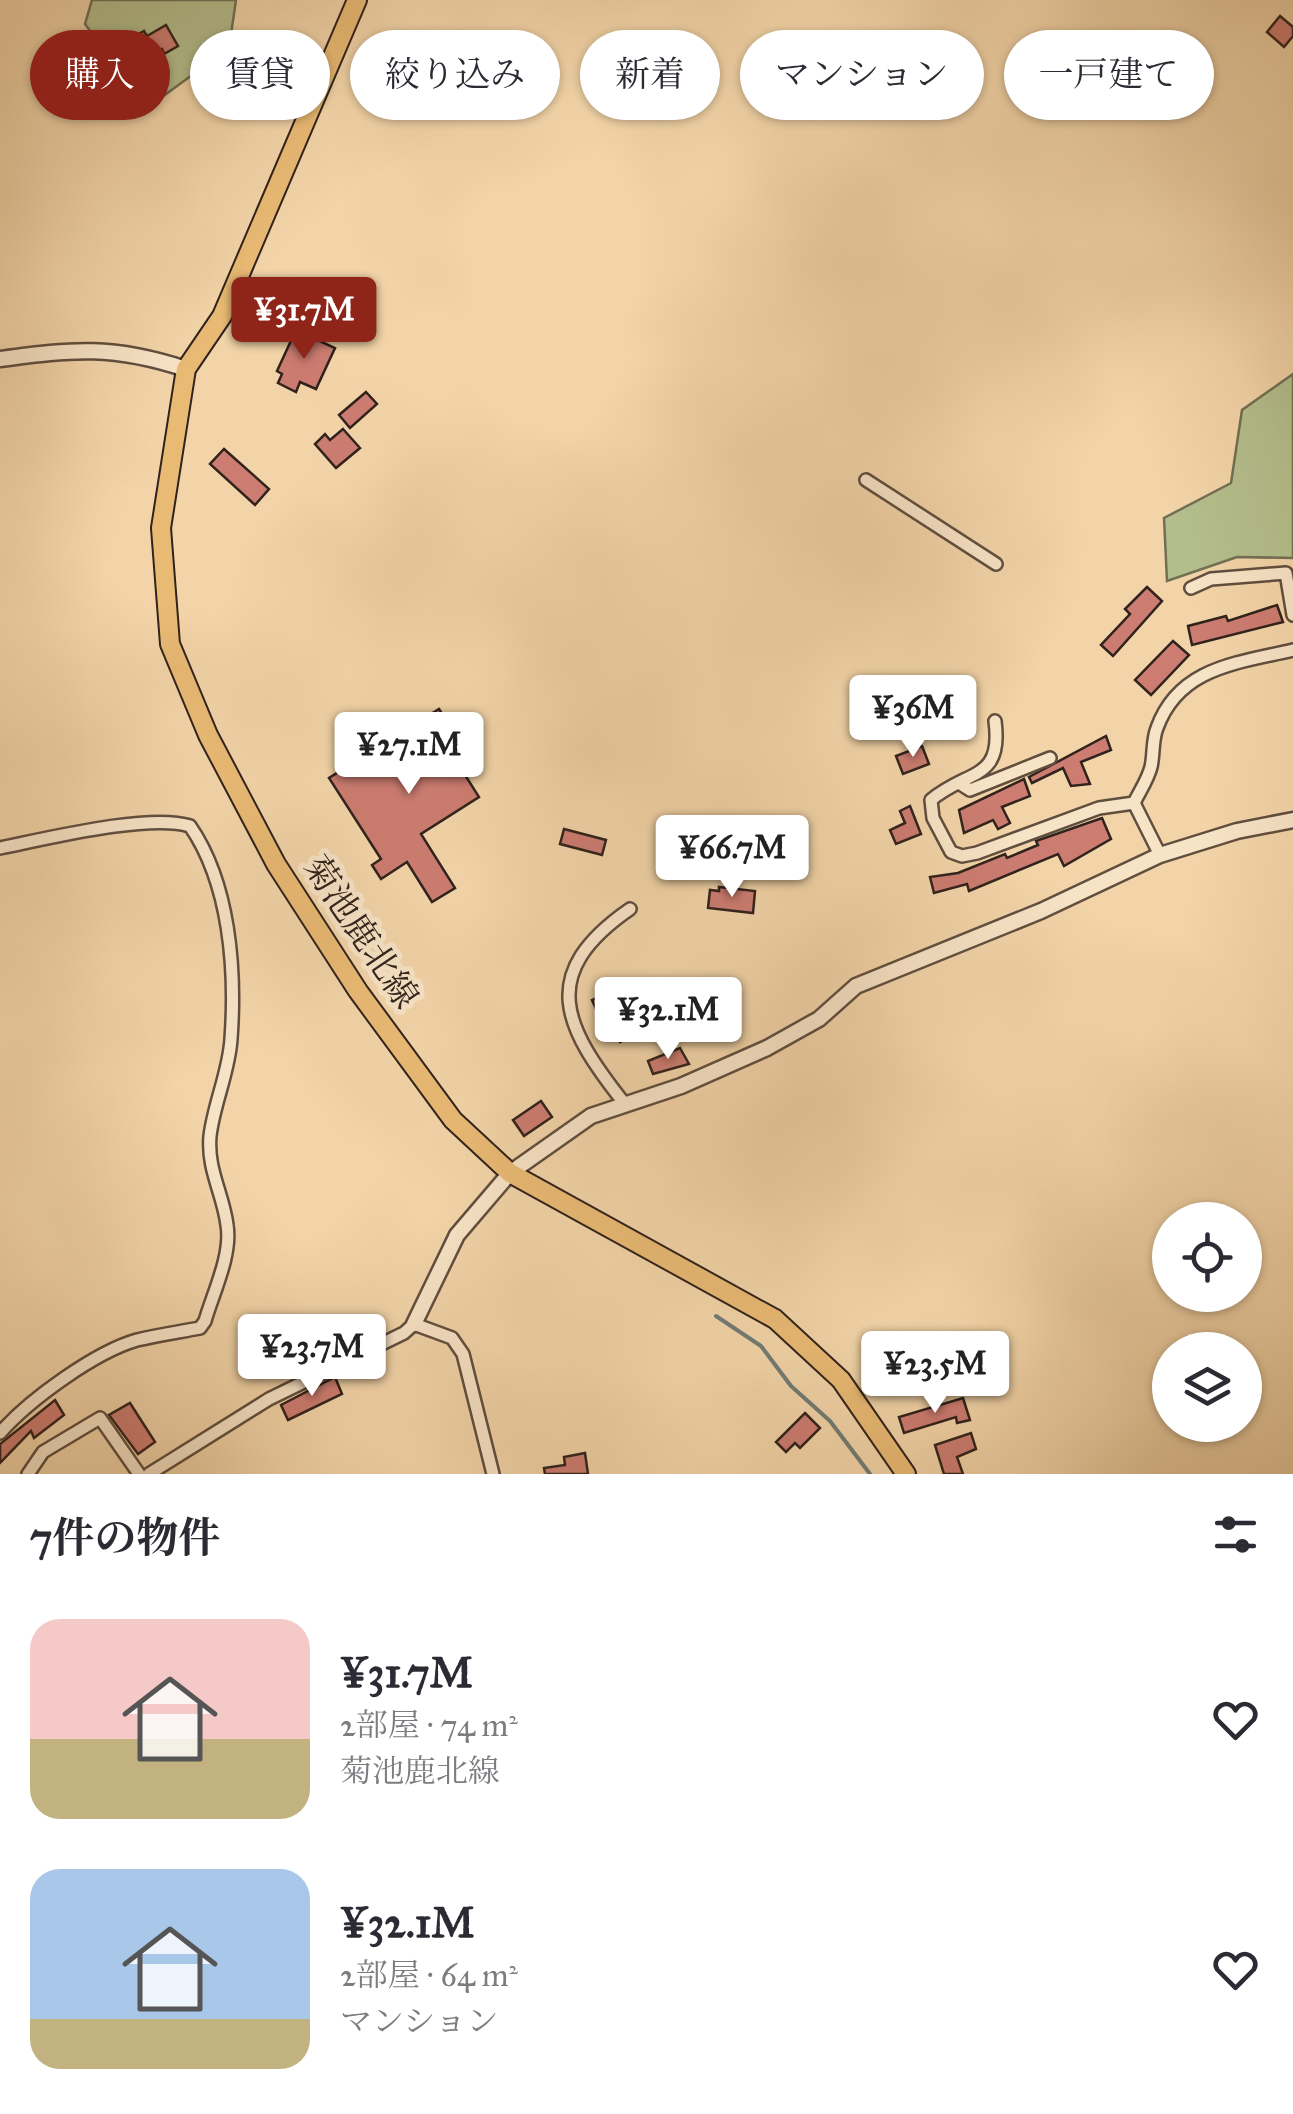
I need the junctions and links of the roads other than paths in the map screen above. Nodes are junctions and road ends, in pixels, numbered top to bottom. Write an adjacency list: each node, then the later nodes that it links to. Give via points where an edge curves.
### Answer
1 (357, 0): 3 (main road, 菊池鹿北線, via 222,316)
2 (0, 360): 3 (street, via 84,348 144,355)
3 (186, 369): 18 (main road, 菊池鹿北線, via 160,528 170,644 208,735 276,864 453,1120)
4 (866, 480): 5 (street)
5 (996, 564)
6 (1191, 588): 7 (street, via 1211,579 1286,572)
7 (1293, 615)
8 (1293, 650): 12 (street, via 1196,677 1166,708)
9 (994, 721): 11 (street, via 999,750 990,765)
10 (1050, 758): 11 (street, via 970,790)
11 (959, 783): 12 (street, via 931,800 941,837 962,856 1099,808)
12 (1134, 803): 15 (street)
13 (1293, 820): 15 (street)
14 (0, 848): 20 (street, via 130,826 190,826 218,881 231,1038 210,1136 211,1178 227,1225 226,1246 205,1321 200,1328 134,1341 102,1358 18,1412)
15 (1160, 855): 17 (street, via 856,986 819,1018 767,1048)
16 (630, 909): 17 (street, via 594,934 574,969 570,995 572,1030)
17 (624, 1102): 18 (street, via 591,1116)
18 (510, 1173): 19 (street, via 457,1236); 25 (main road, 菊池鹿北線, via 776,1319 841,1380)
19 (414, 1324): 23 (street, via 269,1399); 24 (street, via 452,1338 463,1354)
20 (0, 1433)
21 (28, 1474): 22 (street, via 44,1452 100,1418)
22 (139, 1474)
23 (149, 1474)
24 (493, 1474)
25 (906, 1474)

